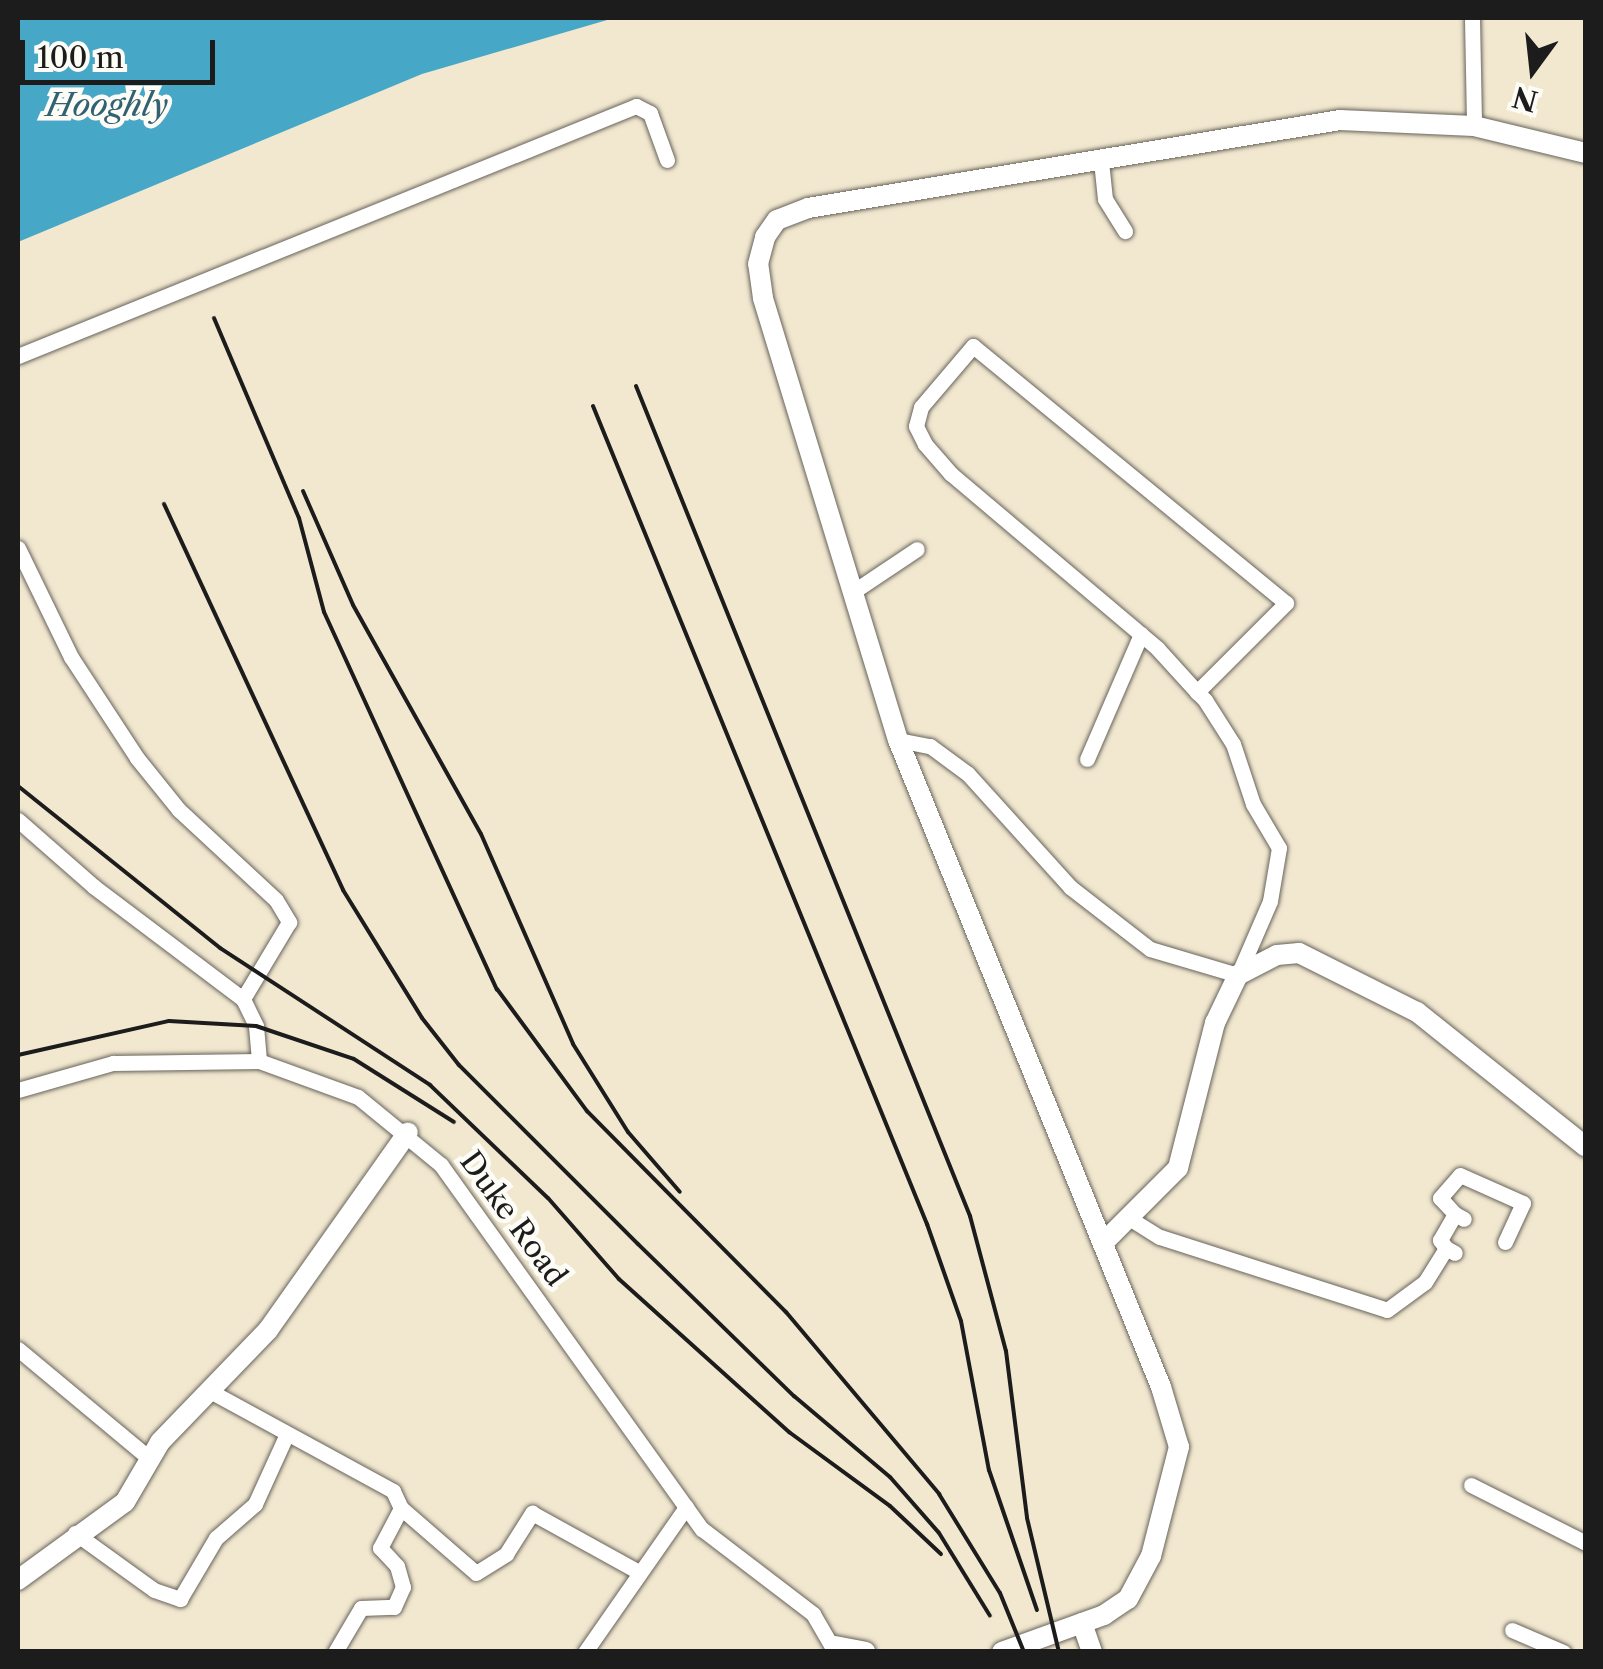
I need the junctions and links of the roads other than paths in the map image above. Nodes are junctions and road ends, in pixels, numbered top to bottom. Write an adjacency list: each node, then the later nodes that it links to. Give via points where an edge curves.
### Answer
1 (1472, 18): 2 (street)
2 (1474, 126): 3 (street); 5 (street, via 1340,120)
3 (1586, 153)
4 (667, 160): 7 (street, via 650,113 636,106)
5 (1102, 161): 6 (street, via 1105,199); 10 (street, via 808,208 777,220 764,237 758,264 764,298)
6 (1126, 231)
7 (18, 356)
8 (18, 548): 17 (street, via 71,657 137,758 179,810 276,900 289,922)
9 (916, 549): 10 (street)
10 (851, 593): 13 (street)
11 (1141, 634): 12 (street); 12 (street, via 950,474 924,444 916,426 921,407 972,346 1286,603); 14 (street)
12 (1198, 692): 16 (street, via 1233,744 1253,804 1278,848 1270,901)
13 (898, 740): 16 (street, via 930,746 968,774 1070,887 1150,949); 24 (street)
14 (1087, 759)
15 (18, 820): 17 (street, via 93,886)
16 (1238, 975): 21 (street, via 1256,961 1299,953 1360,988 1394,998); 22 (street, via 1199,1074 1192,1135 1178,1168)
17 (244, 999): 18 (street, via 256,1026)
18 (259, 1061): 19 (street, Duke Road, via 113,1063); 20 (street, Duke Road, via 358,1098)
19 (18, 1090)
20 (408, 1132): 26 (street, via 268,1330); 30 (street, Duke Road, via 441,1165)
21 (1586, 1146)
22 (1129, 1218): 23 (street, via 1160,1237 1387,1310 1425,1282 1450,1250 1440,1240 1460,1217 1440,1198 1460,1175 1522,1204); 24 (street)
23 (1505, 1242)
24 (1102, 1243): 36 (street, via 1179,1447 1152,1556 1128,1599)
25 (18, 1349): 28 (street)
26 (208, 1390): 27 (street); 28 (street)
27 (286, 1436): 31 (street, via 393,1492); 32 (street, via 256,1504 216,1538 180,1599 154,1590)
28 (149, 1458): 32 (street, via 125,1502)
29 (1471, 1484): 33 (street)
30 (686, 1507): 34 (street); 38 (street, Duke Road, via 702,1529 813,1614)
31 (401, 1508): 34 (street, via 476,1573 506,1554 532,1513); 39 (street, via 380,1548 397,1566 402,1588 394,1606 361,1608)
32 (75, 1533): 35 (street)
33 (1586, 1544)
34 (639, 1572): 40 (street)
35 (18, 1580)
36 (1076, 1625): 42 (street); 43 (street)
37 (1512, 1630): 44 (street)
38 (835, 1649): 41 (street)
39 (336, 1652)
40 (584, 1652)
41 (865, 1652)
42 (1002, 1652)
43 (1092, 1652)
44 (1564, 1652)

